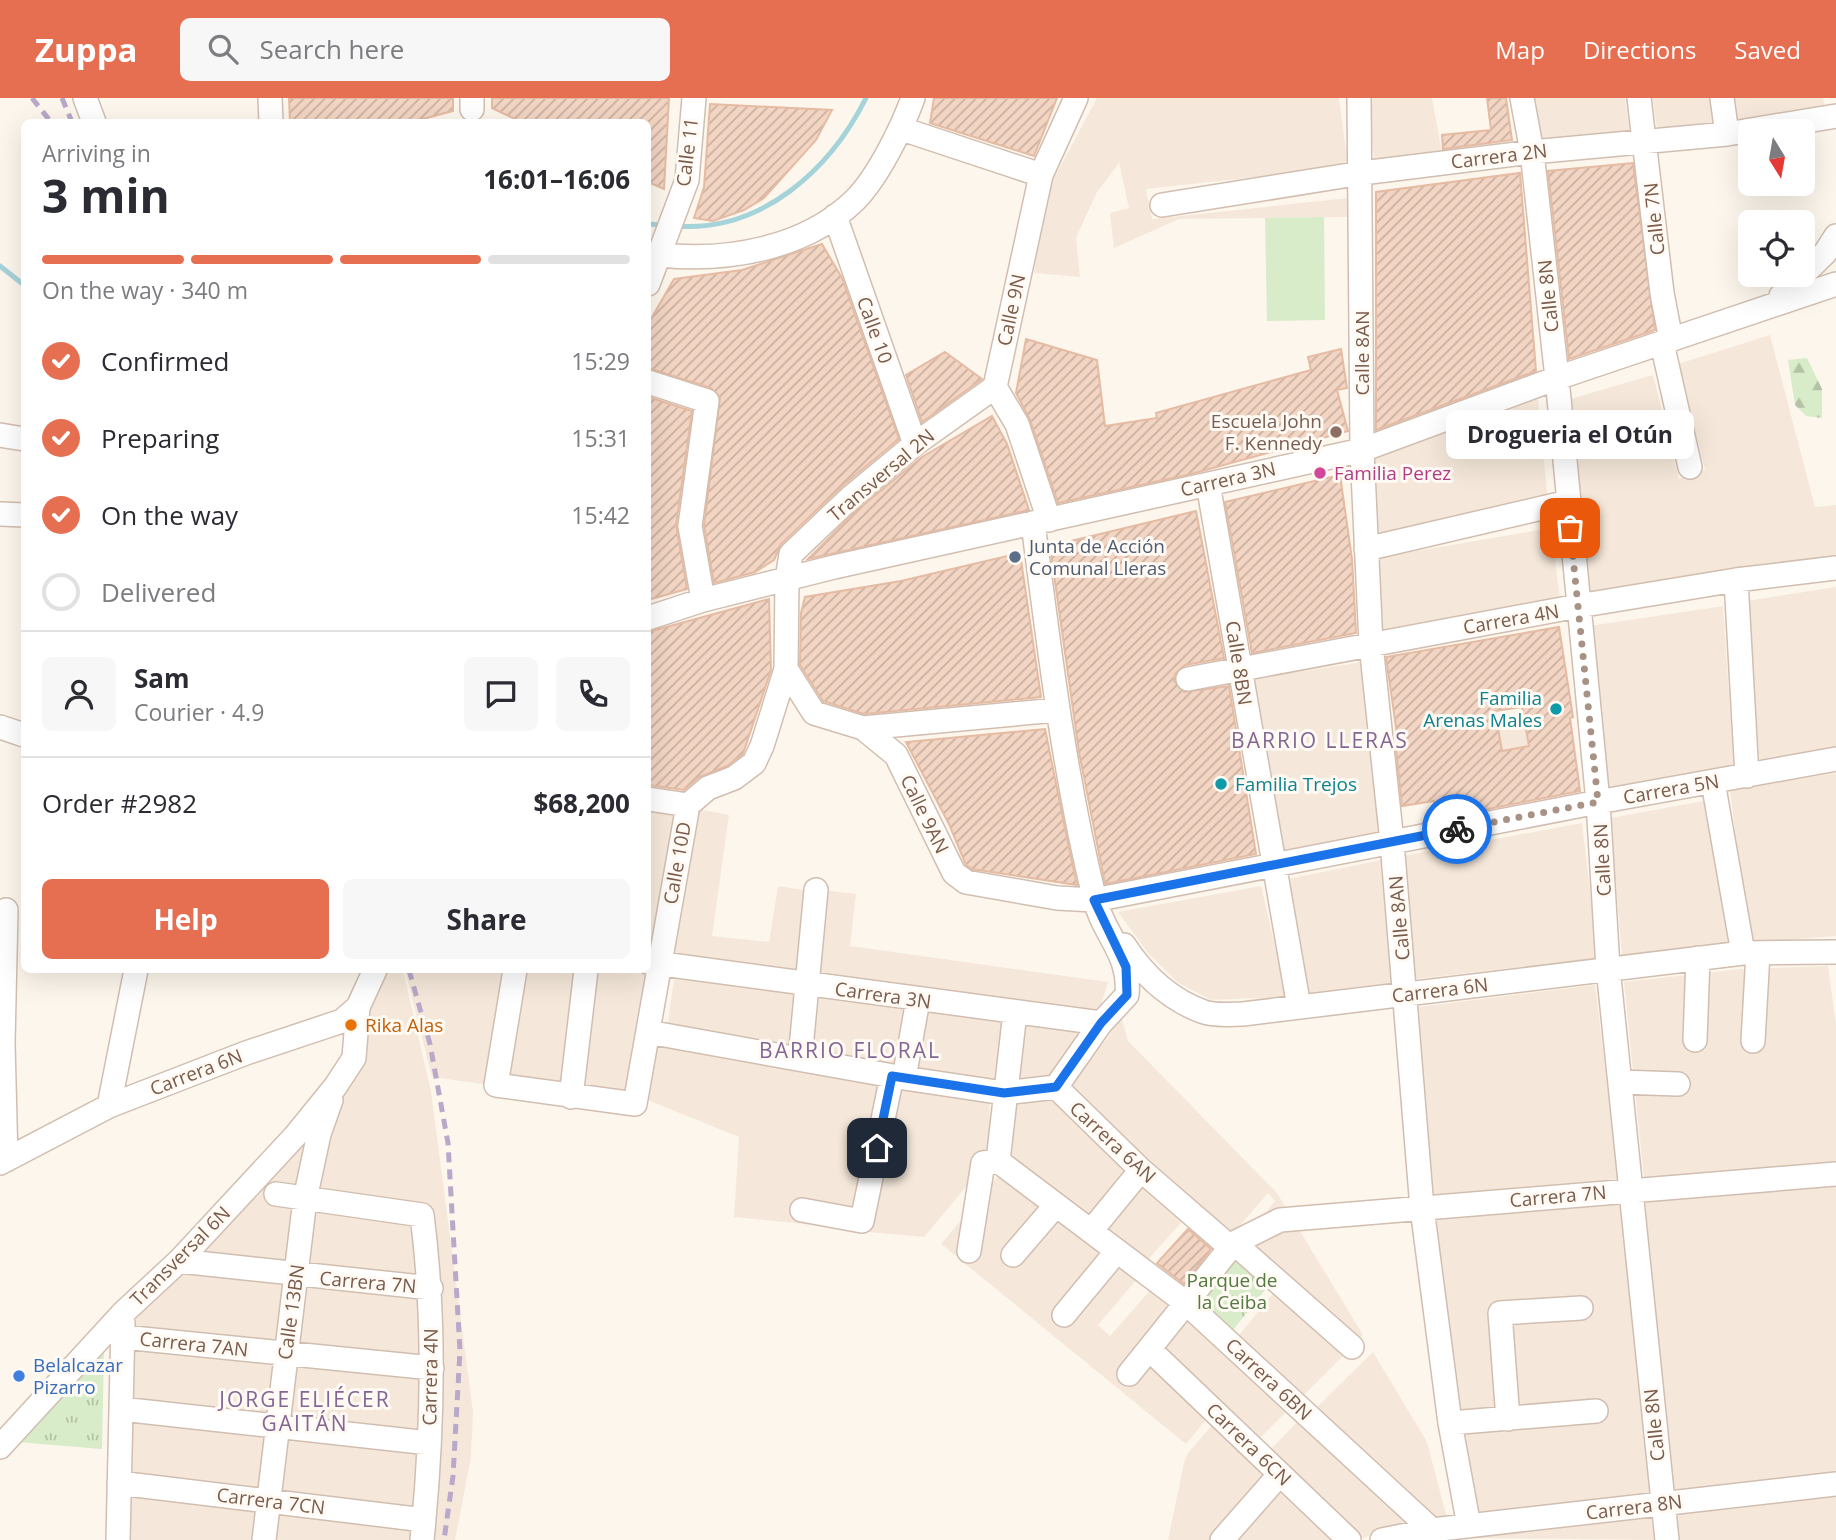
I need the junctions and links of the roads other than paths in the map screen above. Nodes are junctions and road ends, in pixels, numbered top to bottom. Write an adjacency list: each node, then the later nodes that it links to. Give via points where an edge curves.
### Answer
1 (85, 98): 11 (street)
2 (270, 98): 12 (street)
3 (694, 98): 22 (street, Calle 11, via 687,180)
4 (913, 98): 13 (street)
5 (1076, 98): 18 (street, Calle 9N)
6 (1359, 98): 17 (street, Calle 8AN)
7 (1522, 98): 16 (street, Calle 8N)
8 (1639, 98): 15 (street, Calle 7N)
9 (1721, 98): 14 (street)
10 (1836, 116): 14 (street, Carrera 2N)
11 (93, 119)
12 (271, 119)
13 (902, 129): 18 (street); 20 (street, via 857,199)
14 (1727, 134): 15 (street, Carrera 2N)
15 (1646, 142): 16 (street, Carrera 2N); 26 (street, Calle 7N)
16 (1532, 152): 17 (street, Carrera 2N); 27 (street, Calle 8N)
17 (1362, 173): 19 (street, Carrera 2N); 33 (street, Calle 8AN)
18 (1041, 175): 29 (street, Calle 9N)
19 (1162, 205)
20 (835, 216): 22 (street, via 793,241 747,252 698,259); 32 (street, Calle 10)
21 (1836, 236): 25 (street, via 1825,253)
22 (661, 253): 23 (street, Calle 11)
23 (651, 277)
24 (1836, 284): 25 (street, Carrera 3N)
25 (1771, 306): 26 (street, Carrera 3N)
26 (1667, 341): 27 (street, Carrera 3N); 34 (street, Calle 7N)
27 (1557, 378): 33 (street, Carrera 3N); 36 (street, Calle 8N)
28 (651, 383): 44 (street, via 707,401 690,526)
29 (995, 387): 32 (street, Transversal 2N); 39 (street, via 1017,424)
30 (0, 435): 31 (street)
31 (21, 438)
32 (915, 444): 42 (street, Transversal 2N, via 850,497 792,554)
33 (1362, 450): 35 (street, Carrera 3N); 40 (street, Calle 8AN)
34 (1690, 467)
35 (1208, 484): 39 (street, Carrera 3N); 48 (street, Calle 8BN)
36 (1568, 502): 40 (street); 45 (street, Calle 8N)
37 (0, 514): 38 (street)
38 (21, 515)
39 (1041, 521): 42 (street, Carrera 3N); 51 (street)
40 (1366, 549): 47 (street, Calle 8AN)
41 (1836, 568): 43 (street, Carrera 4N)
42 (787, 579): 44 (street, Carrera 3N); 49 (street, Calle 10D)
43 (1736, 580): 45 (street, Carrera 4N); 56 (street)
44 (703, 600): 46 (street, Carrera 3N)
45 (1578, 606): 47 (street, Carrera 4N); 59 (street, Calle 8N)
46 (651, 617)
47 (1371, 645): 48 (street, Carrera 4N); 61 (street, Calle 8AN)
48 (1241, 667): 50 (street, Carrera 4N); 62 (street, Calle 8BN)
49 (786, 669): 53 (street, Calle 9AN, via 814,713); 60 (street, Calle 10D, via 754,763 734,778 708,788)
50 (1188, 679)
51 (1057, 710): 53 (street); 64 (street)
52 (0, 727): 54 (street)
53 (863, 728): 64 (street, Calle 9AN, via 895,755 954,873 966,882)
54 (21, 734)
55 (1836, 759): 56 (street, Carrera 5N)
56 (1747, 776): 57 (street, Carrera 5N)
57 (1713, 782): 59 (street, Carrera 5N); 67 (street)
58 (651, 799): 60 (street)
59 (1598, 802): 61 (street, Carrera 5N); 70 (street, Calle 8N)
60 (688, 805): 69 (street, Calle 10D)
61 (1392, 842): 62 (street, Carrera 5N); 76 (street, Calle 8AN)
62 (1272, 865): 64 (street, Carrera 5N); 79 (street, Calle 8BN)
63 (816, 890): 75 (street)
64 (1094, 900): 79 (street, Carrera 6N, via 1136,963 1166,991 1206,1013); 81 (street, via 1126,967 1127,995)
65 (10, 910): 95 (street)
66 (1836, 952): 67 (street, Carrera 6N)
67 (1751, 953): 68 (street, Carrera 6N); 84 (street)
68 (1698, 958): 70 (street, Carrera 6N); 83 (street)
69 (659, 964): 75 (street, Carrera 3N); 82 (street, Calle 10D)
70 (1608, 968): 76 (street, Carrera 6N); 87 (street, Calle 8N)
71 (135, 973): 93 (street)
72 (373, 973): 78 (street)
73 (514, 973): 92 (street, via 496,1084)
74 (586, 973): 92 (street)
75 (807, 984): 77 (street, Carrera 3N); 85 (street)
76 (1406, 995): 79 (street, Carrera 6N); 102 (street, Calle 8AN)
77 (918, 1000): 80 (street, Carrera 3N); 86 (street)
78 (358, 1007): 89 (street, Transversal 6N, via 354,1058); 93 (street, Carrera 6N, via 342,1021)
79 (1299, 1007)
80 (1015, 1012): 81 (street, Carrera 3N); 91 (street)
81 (1107, 1017): 90 (street)
82 (654, 1033): 85 (street, Carrera 6AN); 92 (street, Calle 10D, via 635,1104)
83 (1695, 1040)
84 (1753, 1041)
85 (800, 1059): 86 (street, Carrera 6AN)
86 (898, 1077): 91 (street, Carrera 6AN); 103 (street, via 862,1221)
87 (1620, 1082): 88 (street); 98 (street, Calle 8N)
88 (1678, 1084)
89 (335, 1087): 100 (street, Calle 13BN); 109 (street, Transversal 6N)
90 (1056, 1087): 91 (street, Carrera 6AN); 96 (street, Carrera 6AN)
91 (1004, 1093): 94 (street)
92 (571, 1097)
93 (109, 1106): 95 (street, Carrera 6N)
94 (998, 1161): 101 (street, Carrera 6BN); 106 (street, via 984,1163)
95 (3, 1162)
96 (1141, 1170): 104 (street); 105 (street, Carrera 6AN)
97 (1836, 1174): 98 (street, Carrera 7N)
98 (1630, 1189): 102 (street, Carrera 7N); 133 (street, Calle 8N)
99 (276, 1195): 100 (street)
100 (305, 1199): 110 (street, Calle 13BN); 111 (street, Carrera 4N, via 422,1215)
101 (1056, 1205): 104 (street, Carrera 6BN); 108 (street)
102 (1422, 1208): 105 (street, Carrera 7N, via 1280,1220); 125 (street, Calle 8AN)
103 (802, 1210)
104 (1091, 1231): 107 (street, Carrera 6BN)
105 (1232, 1245): 112 (street); 117 (street, Carrera 6AN)
106 (969, 1251)
107 (1117, 1251): 112 (street, Carrera 6BN); 115 (street)
108 (1013, 1255)
109 (179, 1261): 110 (street, Carrera 7N); 114 (street, Transversal 6N)
110 (297, 1276): 111 (street, Carrera 7N); 119 (street, Calle 13BN)
111 (431, 1288): 120 (street, Carrera 4N)
112 (1186, 1303): 118 (street); 135 (street, Carrera 6BN)
113 (1581, 1308): 124 (street, via 1500,1313)
114 (123, 1313): 116 (street); 128 (street, Transversal 6N)
115 (1064, 1315)
116 (122, 1337): 119 (street, Carrera 7AN); 122 (street)
117 (1352, 1347)
118 (1149, 1349): 121 (street); 129 (street, Carrera 6CN)
119 (285, 1353): 120 (street, Carrera 7AN); 126 (street, Calle 13BN)
120 (432, 1368): 127 (street, Carrera 4N)
121 (1129, 1374)
122 (121, 1409): 126 (street); 130 (street)
123 (1596, 1411): 124 (street)
124 (1508, 1419): 125 (street)
125 (1450, 1423): 136 (street, Calle 8AN)
126 (277, 1427): 127 (street); 132 (street, Calle 13BN)
127 (429, 1443): 134 (street, Carrera 4N)
128 (0, 1447)
129 (1280, 1474): 140 (street); 141 (street, Carrera 6CN)
130 (119, 1483): 132 (street, Carrera 7CN); 138 (street)
131 (1836, 1484): 133 (street, Carrera 8N)
132 (271, 1501): 134 (street, Carrera 7CN); 139 (street, Calle 13BN)
133 (1662, 1503): 136 (street, Carrera 8N); 142 (street, Calle 8N)
134 (423, 1530)
135 (1432, 1530): 136 (street, Carrera 8N); 137 (street, Carrera 8N)
136 (1465, 1531)
137 (1387, 1539)
138 (118, 1540)
139 (264, 1540)
140 (1222, 1540)
141 (1349, 1540)
142 (1667, 1540)

